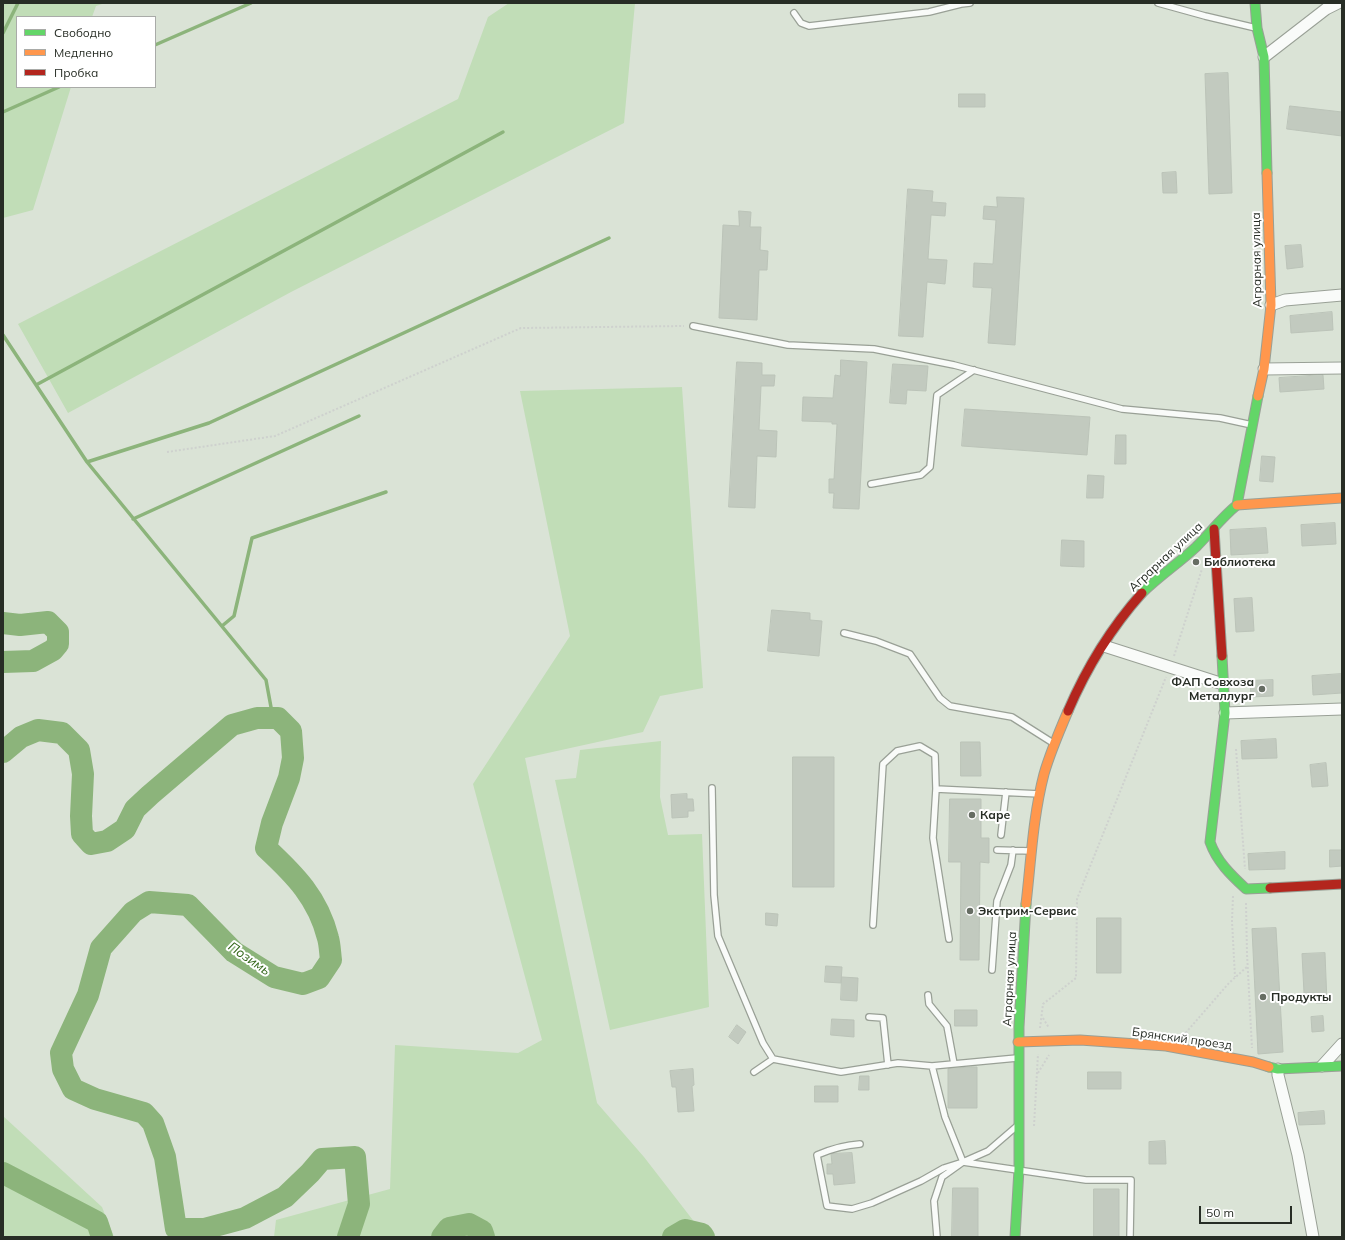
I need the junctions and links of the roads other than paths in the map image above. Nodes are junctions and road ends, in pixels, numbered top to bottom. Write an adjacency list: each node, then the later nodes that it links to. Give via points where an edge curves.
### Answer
1 (970, 3): 5 (lane, via 930,12 809,26 801,23)
2 (1158, 3): 6 (lane)
3 (1255, 3): 6 (street, Аграрная улица)
4 (1338, 3): 7 (street, via 1326,9)
5 (794, 13)
6 (1257, 28): 7 (street, Аграрная улица)
7 (1264, 57): 9 (street, Аграрная улица)
8 (1342, 295): 9 (street, via 1285,300)
9 (1271, 305): 12 (street, Аграрная улица)
10 (693, 326): 13 (lane, via 788,345 874,349)
11 (1342, 368): 12 (street)
12 (1264, 369): 14 (street, Аграрная улица)
13 (974, 370): 14 (lane, via 1122,409 1220,418); 15 (lane, via 937,395 930,467 921,475)
14 (1252, 425): 17 (street, Аграрная улица)
15 (871, 484)
16 (1342, 498): 17 (street)
17 (1237, 505): 18 (street, Аграрная улица, via 1225,514)
18 (1214, 529): 20 (street, Аграрная улица, via 1136,600); 21 (street)
19 (844, 633): 24 (lane, via 876,641 910,654 940,698 950,706 1012,717)
20 (1104, 646): 21 (street); 24 (street, Аграрная улица, via 1092,664)
21 (1223, 684): 23 (street)
22 (1342, 709): 23 (street)
23 (1225, 713): 33 (street, via 1210,842 1219,862 1246,889)
24 (1054, 744): 28 (street, Аграрная улица)
25 (712, 788): 42 (lane, via 714,895 718,936 763,1044)
26 (936, 789): 27 (lane); 34 (lane, via 934,755 920,746 897,751 883,764); 35 (lane, via 933,838)
27 (1006, 792): 28 (lane); 29 (lane)
28 (1040, 794): 32 (street, Аграрная улица)
29 (1001, 835)
30 (997, 850): 31 (lane)
31 (1013, 850): 32 (lane); 36 (lane, via 1011,865 997,901)
32 (1032, 851): 39 (street, Аграрная улица)
33 (1342, 884)
34 (873, 925)
35 (948, 939)
36 (992, 970)
37 (928, 995): 43 (lane, via 929,1004 947,1026)
38 (869, 1017): 44 (lane, via 883,1018)
39 (1018, 1042): 41 (street, Аграрная улица); 48 (street, Брянский проезд, via 1080,1040 1173,1048)
40 (1342, 1044): 46 (street)
41 (1018, 1058): 43 (lane); 50 (street, Аграрная улица)
42 (773, 1059): 44 (lane, via 841,1072); 49 (lane)
43 (954, 1064): 45 (lane)
44 (888, 1065): 45 (lane, via 898,1063)
45 (932, 1066): 52 (lane, via 945,1117)
46 (1322, 1066): 47 (street, Брянский проезд); 48 (street, Брянский проезд)
47 (1342, 1066)
48 (1278, 1069): 57 (street)
49 (754, 1072)
50 (1019, 1125): 52 (lane, via 988,1151); 53 (street, Аграрная улица)
51 (860, 1144): 52 (lane, via 833,1148 817,1155 826,1206 852,1209 872,1203 944,1168)
52 (963, 1162): 53 (lane); 55 (lane, via 942,1177 934,1201)
53 (1019, 1170): 54 (street, Аграрная улица); 56 (lane, via 1086,1180 1131,1180)
54 (1016, 1236)
55 (937, 1237)
56 (1130, 1237)
57 (1313, 1237)

